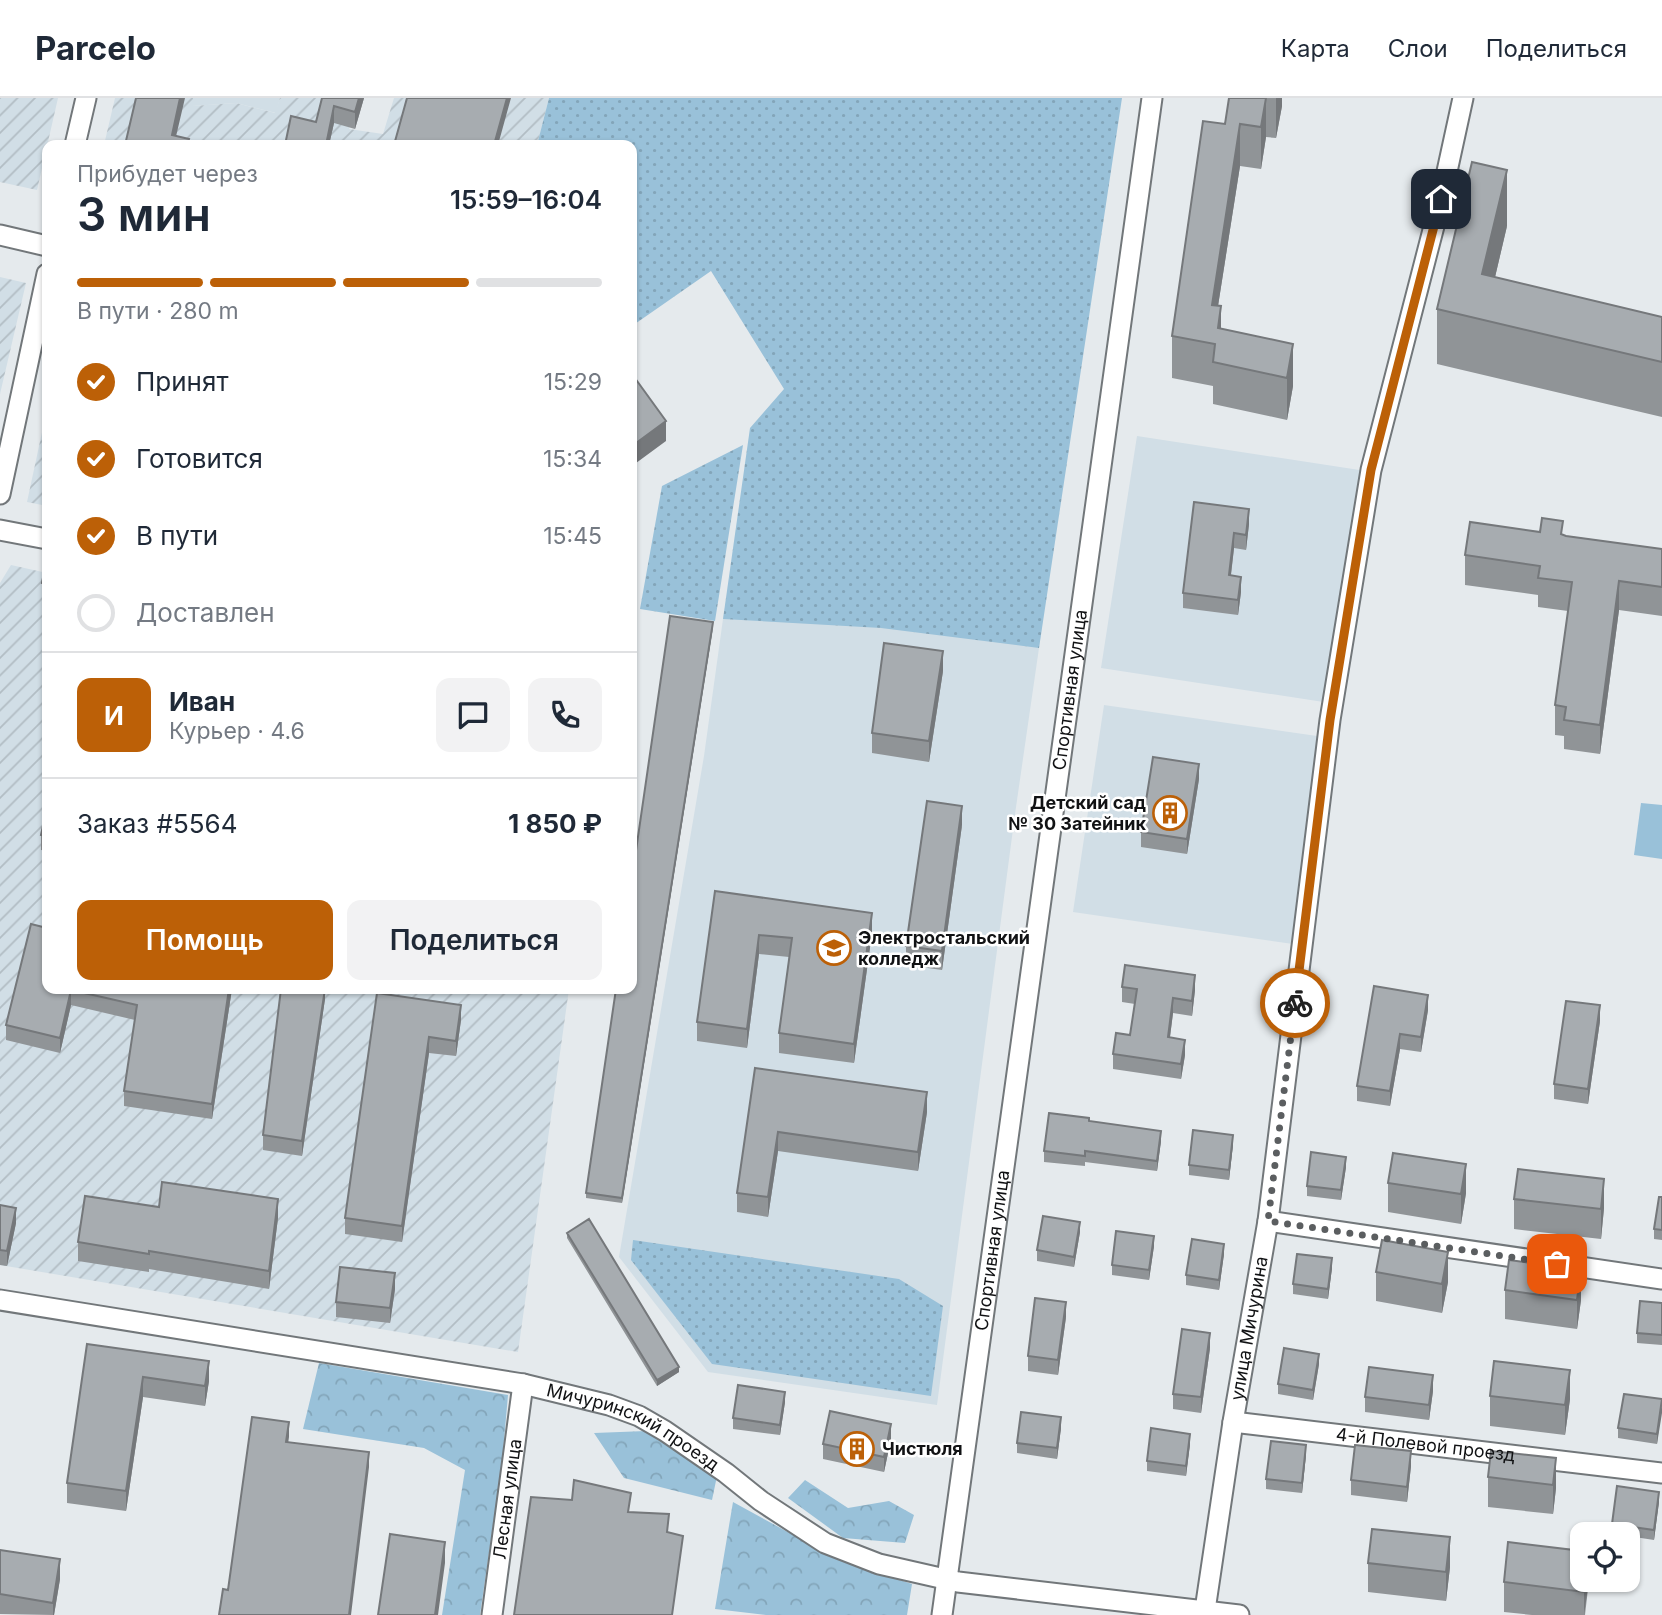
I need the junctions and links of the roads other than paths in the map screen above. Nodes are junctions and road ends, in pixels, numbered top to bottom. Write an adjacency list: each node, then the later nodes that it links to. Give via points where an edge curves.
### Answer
1 (86, 98): 4 (street)
2 (1152, 98): 17 (street, Спортивная улица)
3 (1463, 98): 11 (street, улица Мичурина, via 1371,470 1330,720)
4 (76, 140)
5 (0, 235): 6 (street)
6 (42, 245)
7 (42, 297): 8 (street)
8 (0, 494)
9 (0, 530): 10 (street)
10 (42, 538)
11 (1268, 1221): 12 (street); 15 (street, улица Мичурина)
12 (1662, 1279)
13 (0, 1300): 14 (street, Мичуринский проезд)
14 (523, 1384): 17 (street, Мичуринский проезд, via 639,1416 825,1543 879,1564); 19 (street, Лесная улица)
15 (1233, 1422): 16 (street, 4-й Полевой проезд); 18 (street, улица Мичурина)
16 (1662, 1474)
17 (947, 1580): 18 (street, Мичуринский проезд); 20 (street, Спортивная улица)
18 (1205, 1610): 21 (street, Мичуринский проезд)
19 (492, 1615)
20 (942, 1615)
21 (1239, 1615)

